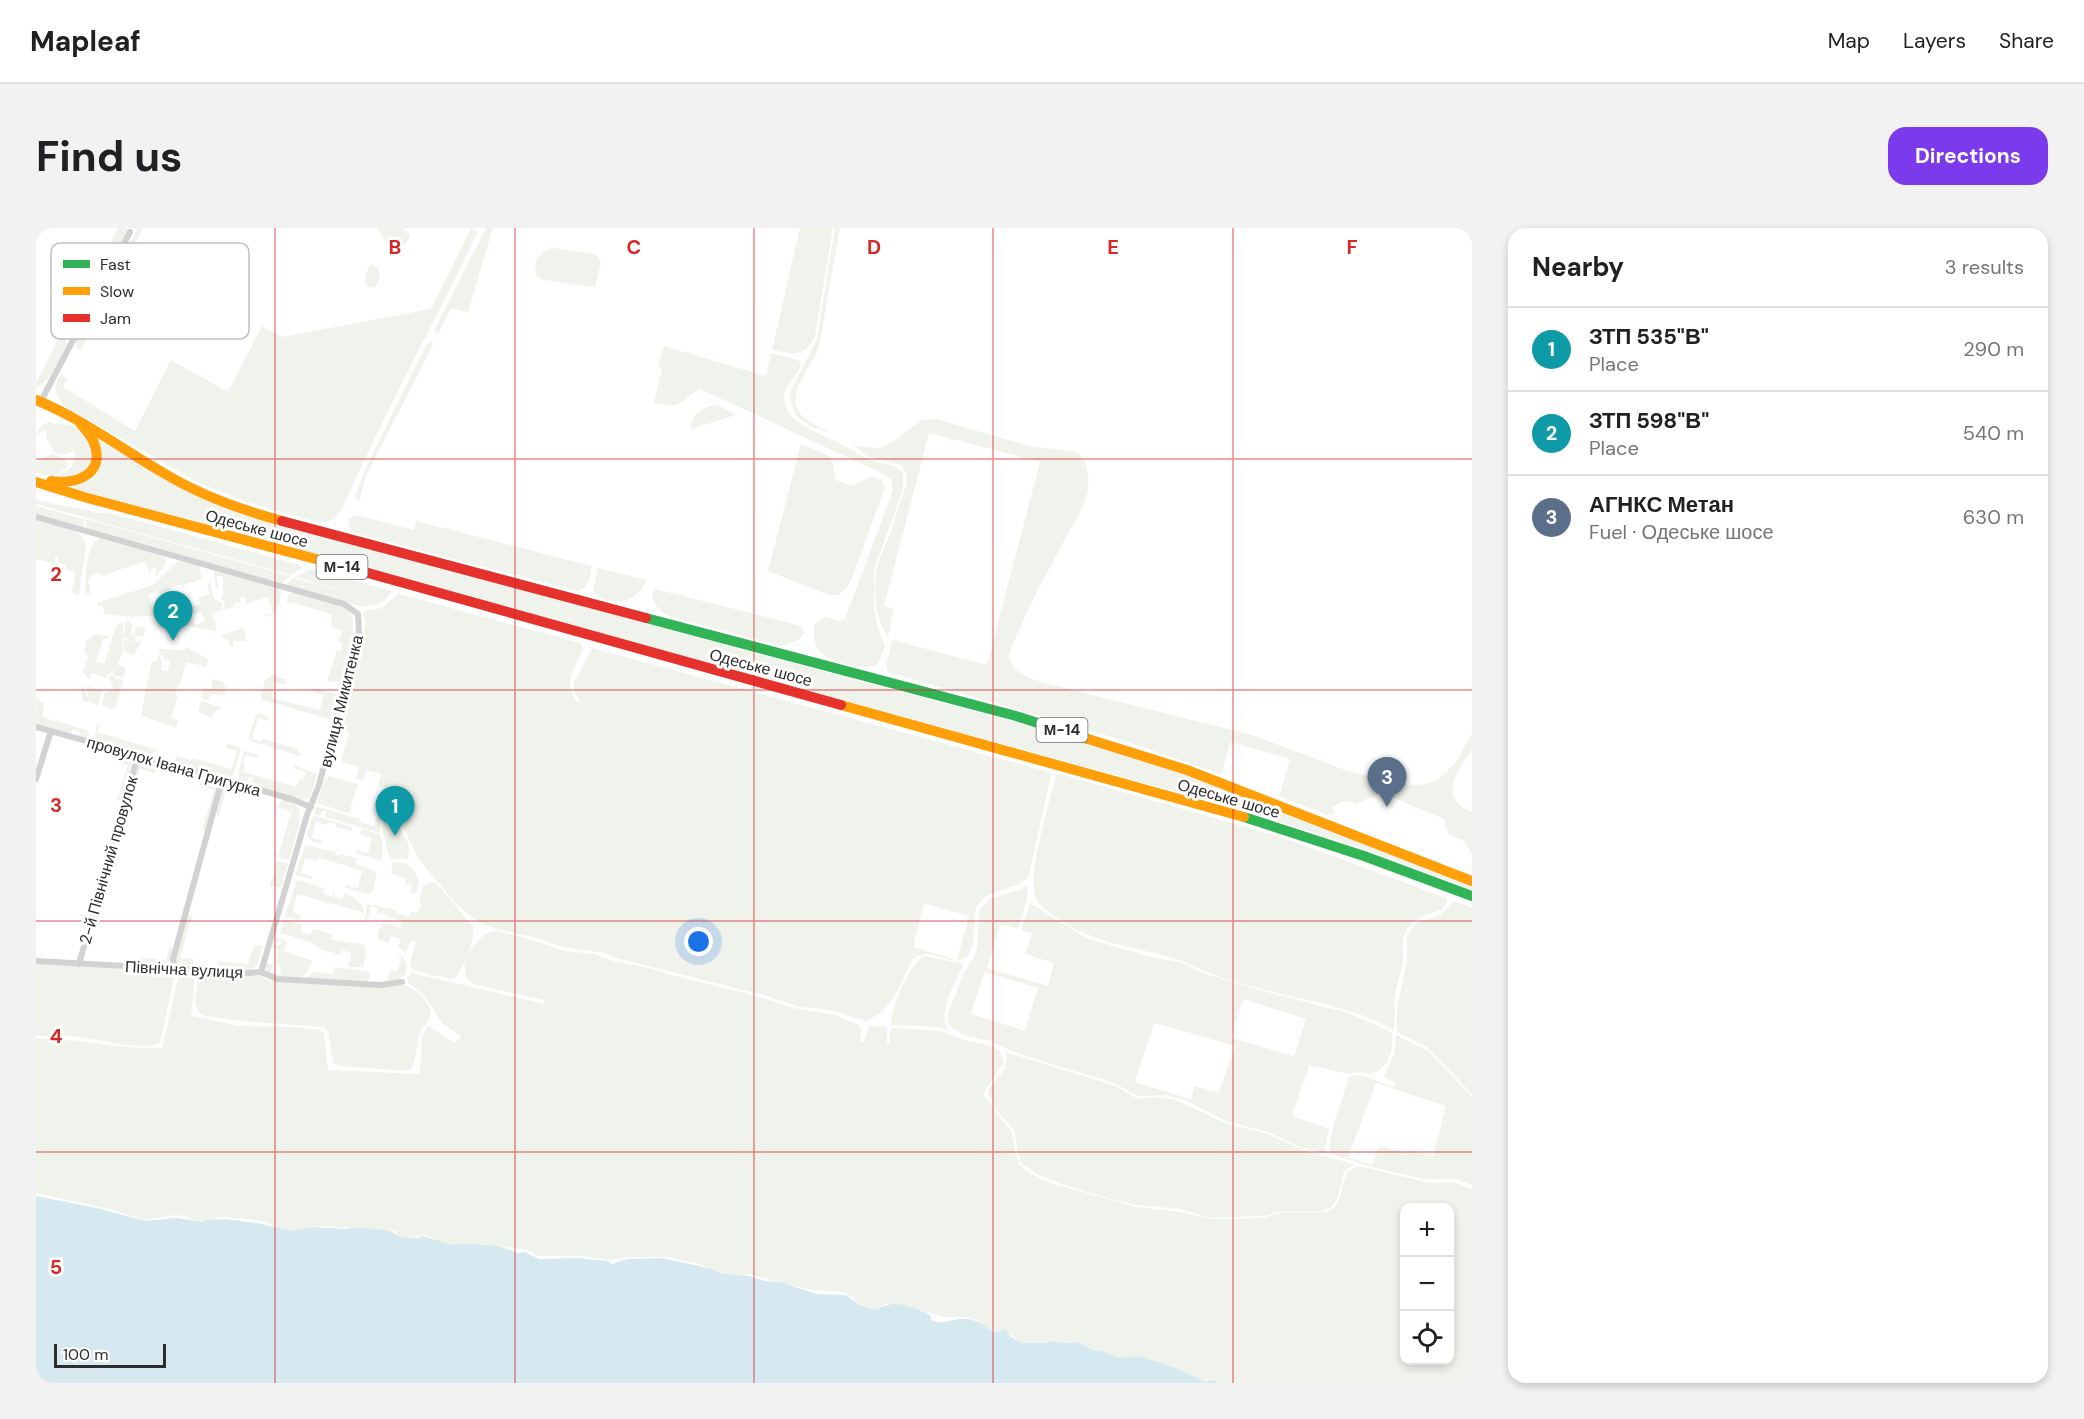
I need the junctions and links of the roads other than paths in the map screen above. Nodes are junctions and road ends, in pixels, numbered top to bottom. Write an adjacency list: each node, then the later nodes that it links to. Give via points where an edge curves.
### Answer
1 (130, 232): 2 (street)
2 (124, 243)
3 (71, 339): 4 (street)
4 (38, 400): 5 (highway, М-14)
5 (76, 418): 6 (highway, via 94,443 93,468 83,479 72,483); 15 (highway, Одеське шосе / М-14, via 182,484 244,509 1083,736 1203,776)
6 (36, 477)
7 (36, 482): 16 (highway, Одеське шосе / М-14, via 1245,817)
8 (36, 518): 14 (street, вулиця Микитенка, via 344,604 357,614 359,632)
9 (36, 727): 10 (street, провулок Івана Григурка)
10 (51, 731): 11 (street, провулок Івана Григурка); 12 (street)
11 (138, 755): 13 (street, провулок Івана Григурка); 18 (street, 2-й Північний провулок)
12 (36, 779)
13 (222, 780): 14 (street, провулок Івана Григурка); 19 (street, via 173,959)
14 (311, 807): 20 (street, вулиця Микитенка)
15 (1472, 881)
16 (1472, 896)
17 (36, 961): 18 (street, Північна вулиця)
18 (79, 964): 19 (street, Північна вулиця)
19 (174, 969): 20 (street, Північна вулиця)
20 (261, 972): 21 (street, Північна вулиця, via 277,980 381,985)
21 (402, 982)

